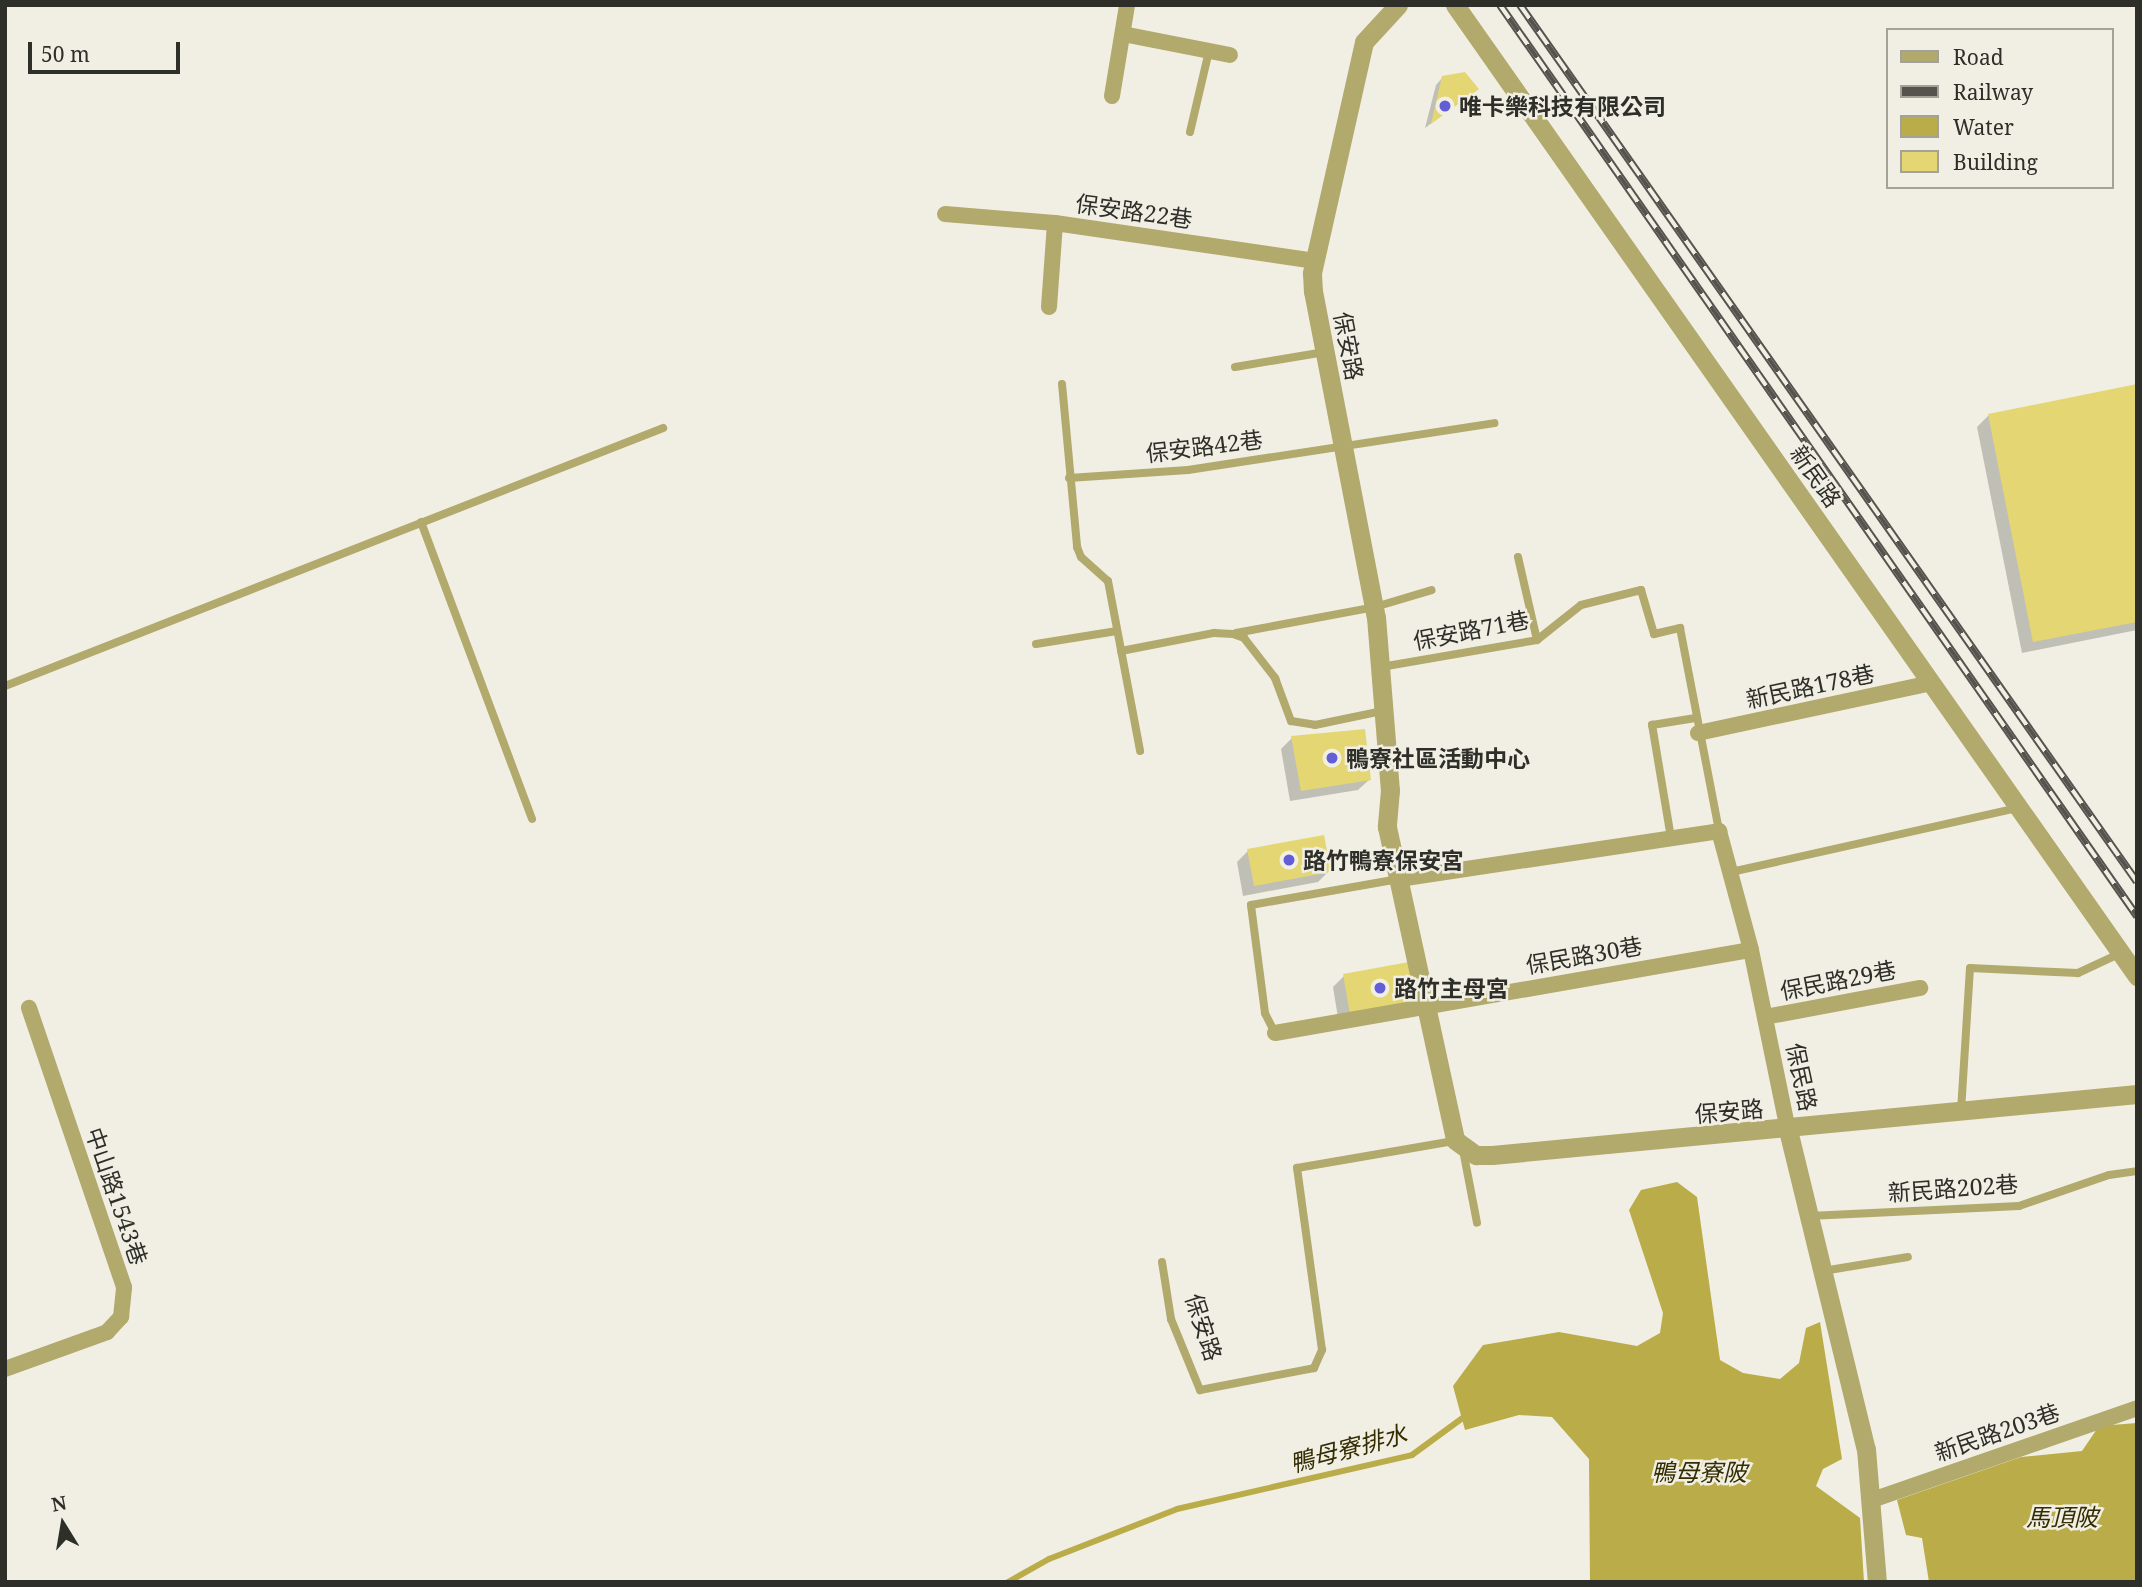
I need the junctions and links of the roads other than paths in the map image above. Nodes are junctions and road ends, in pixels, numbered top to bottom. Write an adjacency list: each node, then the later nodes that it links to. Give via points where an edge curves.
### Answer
1 (1127, 5): 4 (street)
2 (1398, 5): 11 (street, 保安路, via 1364,42)
3 (1455, 5): 30 (street, 新民路)
4 (1122, 34): 5 (street); 7 (street)
5 (1209, 51): 6 (street); 8 (lane)
6 (1230, 55)
7 (1112, 96)
8 (1190, 132)
9 (945, 214): 10 (street, 保安路22巷)
10 (1055, 223): 11 (street, 保安路22巷); 12 (street)
11 (1315, 261): 13 (street, 保安路, via 1313,291)
12 (1049, 307)
13 (1325, 352): 14 (lane); 18 (street, 保安路)
14 (1235, 367)
15 (1062, 384): 19 (lane)
16 (1494, 424): 18 (lane, 保安路42巷)
17 (663, 428): 20 (lane)
18 (1344, 447): 19 (lane, 保安路42巷, via 1188,470); 23 (street, 保安路)
19 (1069, 478): 24 (lane, via 1077,547 1081,557 1108,581)
20 (421, 522): 31 (lane); 36 (lane)
21 (1518, 557): 26 (lane)
22 (1432, 590): 23 (lane)
23 (1375, 607): 25 (lane); 29 (street, 保安路)
24 (1117, 631): 27 (lane); 28 (lane)
25 (1233, 634): 28 (lane, via 1214,633); 32 (lane, via 1244,638 1275,678 1286,711 1300,725)
26 (1537, 640): 29 (lane, 保安路71巷); 33 (lane, 保安路71巷, via 1581,605 1641,590 1654,634 1680,628)
27 (1036, 643)
28 (1121, 651): 34 (lane)
29 (1381, 667): 32 (street, 保安路)
30 (1931, 683): 33 (street, 新民路178巷); 35 (street, 新民路)
31 (5, 685)
32 (1385, 710): 40 (street, 保安路, via 1387,827)
33 (1696, 725): 37 (lane); 38 (lane, via 1652,725)
34 (1140, 751)
35 (2019, 808): 39 (lane); 42 (street, 新民路)
36 (532, 819)
37 (1719, 831): 38 (street); 39 (street)
38 (1671, 838): 40 (street)
39 (1731, 872): 41 (street, 保民路)
40 (1399, 879): 45 (street, 保安路); 48 (lane, via 1251,905 1265,1013)
41 (1751, 950): 45 (street, 保民路30巷); 47 (street, 保民路)
42 (2121, 953): 43 (street, 新民路); 50 (lane, via 2078,973 1970,968)
43 (2137, 976)
44 (1920, 988): 47 (street, 保民路29巷)
45 (1426, 1005): 48 (street); 52 (street, 保安路)
46 (29, 1008): 59 (street, 中山路1543巷, via 124,1287 121,1317 107,1332)
47 (1765, 1017): 51 (street, 保民路)
48 (1275, 1033)
49 (2137, 1094): 50 (street, 保安路)
50 (1961, 1112): 51 (street, 保安路)
51 (1788, 1130): 52 (street, 保安路, via 1492,1155); 54 (street, 保民路)
52 (1459, 1145): 55 (lane); 57 (lane, 保安路, via 1297,1168 1322,1350 1314,1368 1200,1390 1171,1319)
53 (2137, 1171): 54 (lane, 新民路202巷, via 2109,1175 2019,1206)
54 (1809, 1216): 58 (street, 保民路)
55 (1477, 1223)
56 (1908, 1257): 58 (lane)
57 (1162, 1262)
58 (1823, 1271): 61 (street, 保民路, via 1866,1449)
59 (5, 1369)
60 (2137, 1408): 61 (street, 新民路203巷)
61 (1872, 1500): 62 (street, 保民路)
62 (1877, 1582)

